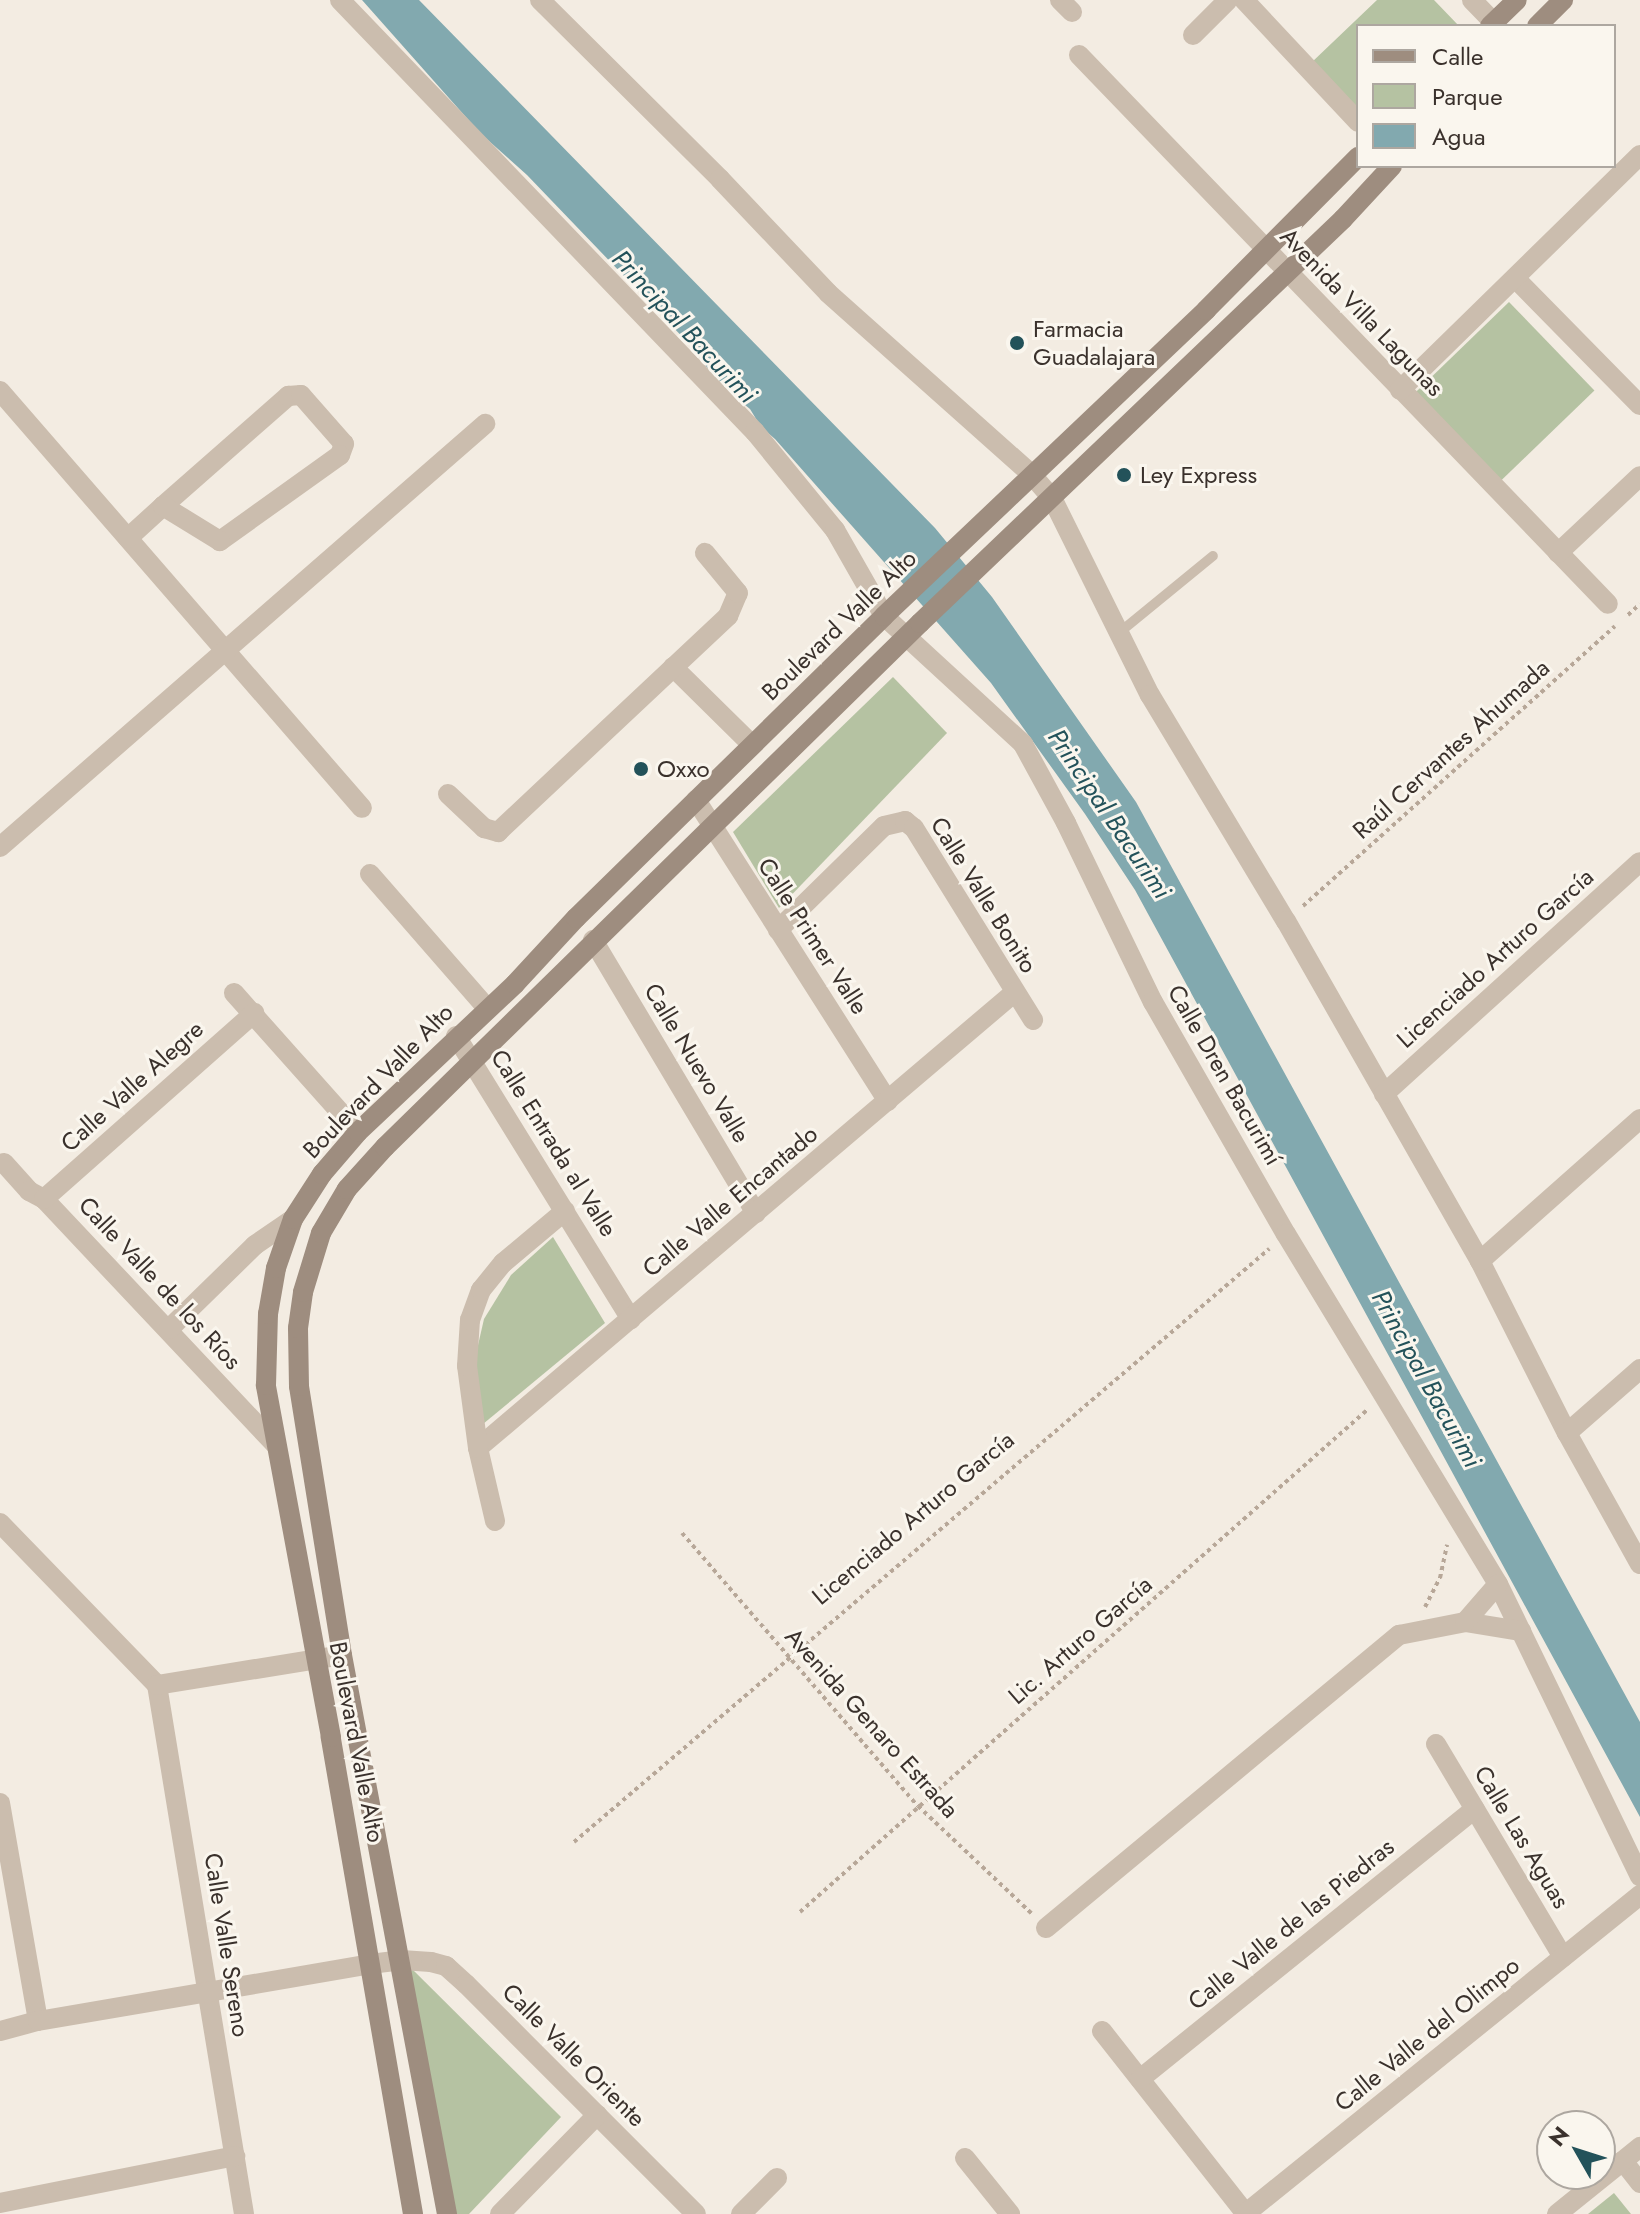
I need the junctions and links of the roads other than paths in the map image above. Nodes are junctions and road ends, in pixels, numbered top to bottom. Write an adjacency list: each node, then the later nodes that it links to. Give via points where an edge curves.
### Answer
1 (340, 0): 33 (street, Calle Dren Bacurimí, via 755,432 835,530)
2 (540, 0): 24 (street, via 828,293)
3 (1228, 0): 11 (street)
4 (1244, 0): 13 (street)
5 (1472, 0): 8 (street)
6 (1517, 0): 9 (street)
7 (1563, 0): 10 (street)
8 (1493, 24)
9 (1495, 24)
10 (1539, 24)
11 (1193, 35)
12 (1079, 55): 17 (street, Avenida Villa Lagunas)
13 (1356, 120)
14 (1356, 159): 17 (street, Boulevard Valle Alto)
15 (1637, 164): 19 (street)
16 (1390, 168): 18 (street, Boulevard Valle Alto)
17 (1266, 250): 18 (street, Avenida Villa Lagunas); 24 (street, Boulevard Valle Alto)
18 (1289, 272): 20 (street, Avenida Villa Lagunas); 26 (street, Boulevard Valle Alto)
19 (1515, 278): 20 (street); 22 (street)
20 (1400, 390): 30 (street, Avenida Villa Lagunas)
21 (0, 391): 28 (street)
22 (1640, 405)
23 (485, 424): 36 (street)
24 (1031, 474): 26 (street); 33 (street, Boulevard Valle Alto)
25 (1640, 476): 30 (street)
26 (1052, 498): 34 (street, Boulevard Valle Alto); 35 (street)
27 (163, 506): 27 (street, via 293,394 301,395 344,444 340,455 220,541); 28 (street)
28 (128, 538): 36 (street)
29 (705, 553): 37 (street, via 738,593 728,616)
30 (1558, 553): 32 (street, Avenida Villa Lagunas)
31 (1213, 556): 35 (lane)
32 (1608, 604)
33 (891, 610): 34 (street, Calle Dren Bacurimí); 38 (street, Boulevard Valle Alto)
34 (913, 630): 42 (street, Boulevard Valle Alto); 74 (street, Calle Dren Bacurimí, via 1023,744 1153,1002)
35 (1120, 632): 55 (street, via 1150,695)
36 (226, 650): 41 (street); 43 (street)
37 (673, 667): 38 (street); 39 (street, via 498,832 484,828)
38 (752, 745): 40 (street, Boulevard Valle Alto)
39 (448, 794)
40 (696, 800): 42 (street, Calle Primer Valle); 50 (street, Boulevard Valle Alto)
41 (362, 808)
42 (712, 827): 46 (street, Calle Primer Valle); 47 (street, Boulevard Valle Alto)
43 (0, 847)
44 (1640, 862): 55 (street, Licenciado Arturo García)
45 (370, 874): 50 (street)
46 (778, 930): 48 (street, Calle Valle Bonito, via 884,826 905,821); 56 (street, Calle Primer Valle)
47 (593, 940): 54 (street, Boulevard Valle Alto); 62 (street, Calle Nuevo Valle)
48 (1015, 992): 52 (street, Calle Valle Bonito); 56 (street, Calle Valle Encantado)
49 (234, 993): 51 (street)
50 (487, 1008): 53 (street, Boulevard Valle Alto)
51 (254, 1013): 58 (street); 60 (street, Calle Valle Alegre)
52 (1033, 1020)
53 (456, 1036): 54 (street, Calle Entrada al Valle); 58 (street, Boulevard Valle Alto)
54 (473, 1060): 61 (street, Calle Entrada al Valle); 77 (street, Boulevard Valle Alto, via 347,1189 321,1233 303,1292 299,1386)
55 (1384, 1094): 64 (street)
56 (888, 1101): 62 (street, Calle Valle Encantado)
57 (1640, 1119): 64 (street)
58 (358, 1132): 63 (street, Boulevard Valle Alto)
59 (4, 1163): 60 (street, Calle Valle de los Ríos, via 29,1191)
60 (44, 1199): 66 (street, Calle Valle de los Ríos)
61 (565, 1211): 65 (street, Calle Entrada al Valle); 70 (street, via 503,1263 481,1290 470,1320 467,1366)
62 (756, 1213): 65 (street, Calle Valle Encantado)
63 (293, 1219): 66 (street, via 255,1245); 69 (street, Boulevard Valle Alto, via 268,1314 266,1385)
64 (1480, 1261): 68 (street)
65 (631, 1319): 70 (street, Calle Valle Encantado)
66 (169, 1329): 69 (street, Calle Valle de los Ríos)
67 (1640, 1369): 68 (street)
68 (1567, 1433): 73 (street)
69 (275, 1444): 78 (street, Boulevard Valle Alto)
70 (478, 1448): 71 (street)
71 (495, 1521)
72 (0, 1523): 79 (street)
73 (1640, 1564)
74 (1498, 1584): 75 (street); 76 (street, Calle Dren Bacurimí)
75 (1465, 1622): 76 (street); 85 (street, via 1399,1635)
76 (1521, 1631): 83 (street, Calle Dren Bacurimí)
77 (342, 1655): 78 (street); 87 (street, Boulevard Valle Alto)
78 (315, 1659): 79 (street); 88 (street, Boulevard Valle Alto)
79 (157, 1685): 89 (street, Calle Valle Sereno)
80 (1436, 1744): 82 (street, Calle Las Aguas)
81 (0, 1803): 90 (street)
82 (1475, 1809): 86 (street, Calle Las Aguas); 93 (street, Calle Valle de las Piedras)
83 (1640, 1876)
84 (1640, 1895): 86 (street, Calle Valle del Olimpo)
85 (1046, 1928)
86 (1563, 1957): 109 (street, Calle Valle del Olimpo)
87 (401, 1960): 88 (street, Calle Valle Oriente); 94 (street, Calle Valle Oriente, via 446,1966); 104 (street, Boulevard Valle Alto)
88 (370, 1964): 89 (street, Calle Valle Oriente); 103 (street, Boulevard Valle Alto)
89 (209, 1993): 90 (street, Calle Valle Oriente); 96 (street, Calle Valle Sereno)
90 (38, 2021): 91 (street, Calle Valle Oriente)
91 (0, 2031)
92 (1102, 2031): 93 (street)
93 (1140, 2079): 109 (street)
94 (597, 2115): 105 (street); 106 (street, Calle Valle Oriente)
95 (1640, 2147): 98 (street)
96 (235, 2156): 101 (street); 102 (street, Calle Valle Sereno)
97 (965, 2158): 108 (street)
98 (1623, 2161): 100 (street); 110 (street)
99 (777, 2178): 107 (street)
100 (1640, 2183)
101 (0, 2203)
102 (244, 2214)
103 (413, 2214)
104 (447, 2214)
105 (500, 2214)
106 (696, 2214)
107 (741, 2214)
108 (1010, 2214)
109 (1246, 2214)
110 (1557, 2214)

